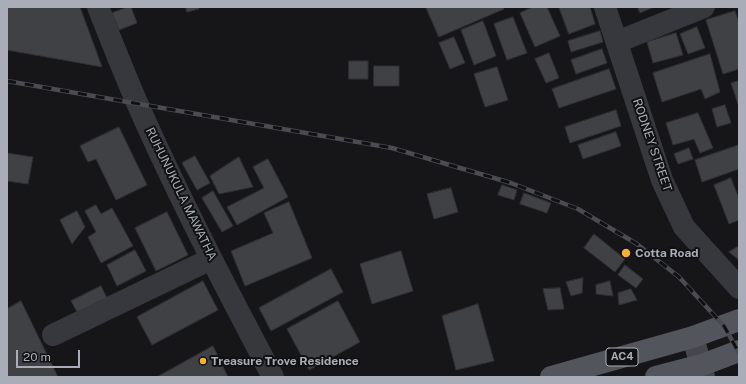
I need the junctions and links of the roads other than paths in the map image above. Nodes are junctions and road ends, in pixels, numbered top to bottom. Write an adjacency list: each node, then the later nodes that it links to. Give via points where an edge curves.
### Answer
1 (98, 7): 5 (street, RUHUNUKULA MAWATHA, via 138,105)
2 (605, 7): 4 (street, RODNEY STREET)
3 (704, 7): 4 (street)
4 (617, 42): 6 (street, RODNEY STREET, via 662,180 684,227)
5 (211, 259): 8 (street); 12 (street, RUHUNUKULA MAWATHA)
6 (739, 288)
7 (739, 320): 9 (main road, AC4)
8 (53, 335)
9 (692, 337): 11 (main road); 13 (main road, AC4)
10 (739, 351): 11 (main road)
11 (703, 371): 14 (main road)
12 (273, 377)
13 (551, 377)
14 (656, 377)

